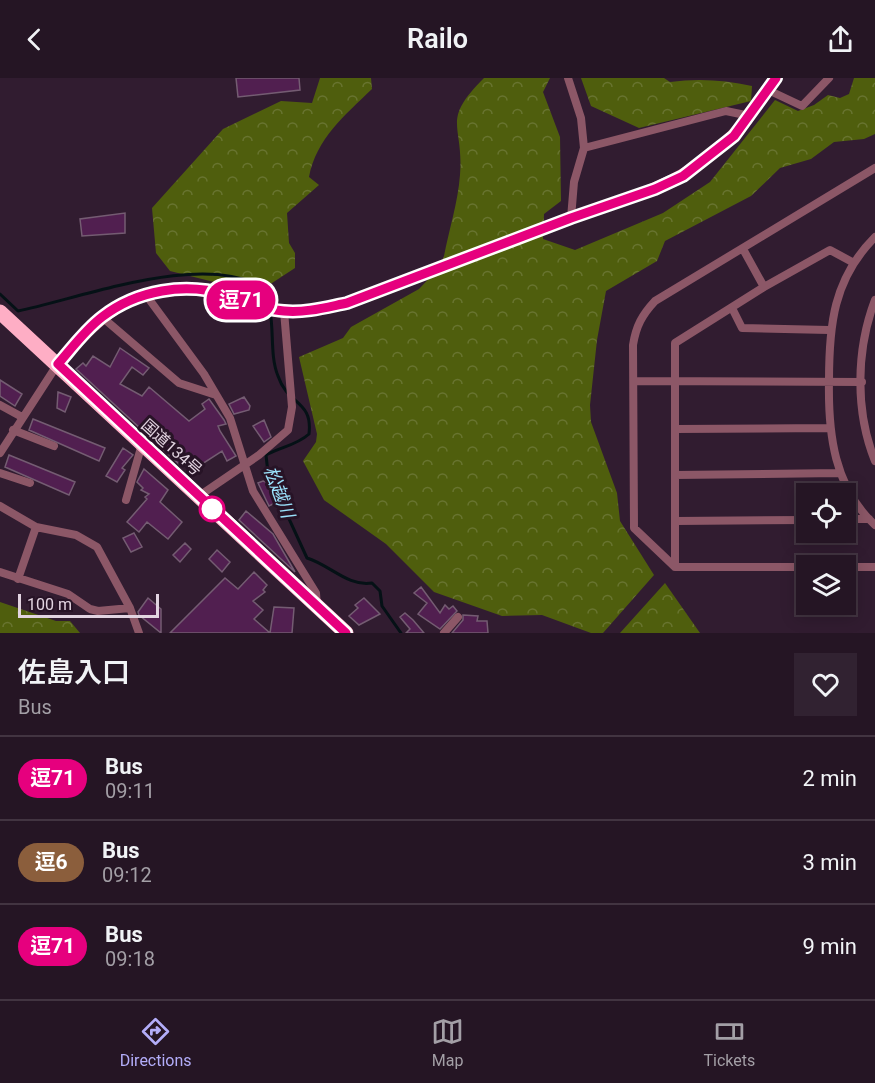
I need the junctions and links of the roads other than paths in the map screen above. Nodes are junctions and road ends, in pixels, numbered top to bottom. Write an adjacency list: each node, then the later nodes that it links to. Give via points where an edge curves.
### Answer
1 (568, 78): 6 (street, via 581,118)
2 (776, 78): 4 (main road)
3 (829, 78): 4 (street, via 802,106)
4 (768, 90): 5 (main road)
5 (750, 116): 6 (street, via 726,111); 8 (main road, via 720,148 683,176)
6 (584, 148): 8 (street, via 574,182)
7 (875, 168): 11 (street)
8 (571, 218): 9 (main road)
9 (544, 228)
10 (875, 237): 12 (street)
11 (743, 249): 14 (street); 23 (street, via 655,301 644,313 636,328)
12 (854, 263): 14 (street, via 830,250); 21 (street, via 842,286)
13 (443, 266): 18 (main road, via 347,303)
14 (764, 287): 17 (street)
15 (146, 295): 18 (main road, via 181,288 203,290); 20 (main road); 27 (street)
16 (875, 300): 26 (street, via 862,348)
17 (732, 308): 21 (street, via 742,328); 24 (street, via 675,343)
18 (282, 311): 37 (street, via 291,420 288,430)
19 (0, 312): 22 (highway, 国道134号)
20 (102, 317): 22 (main road); 27 (street, via 179,383)
21 (829, 330): 25 (street)
22 (58, 364): 29 (street); 33 (highway, 国道134号)
23 (634, 381): 24 (street); 50 (street, via 634,528)
24 (675, 382): 25 (street); 31 (street)
25 (829, 382): 26 (street); 30 (street)
26 (862, 382): 36 (street, via 862,412)
27 (216, 395): 37 (street, via 230,418)
28 (0, 405): 29 (street)
29 (22, 417): 32 (street)
30 (830, 428): 31 (street); 39 (street)
31 (675, 429): 40 (street)
32 (13, 430): 34 (street); 35 (street)
33 (142, 444): 42 (highway, 国道134号); 43 (street)
34 (54, 446)
35 (0, 453)
36 (875, 461)
37 (244, 463): 42 (street); 56 (street, via 253,491 316,593)
38 (0, 473): 41 (street)
39 (840, 473): 40 (street); 48 (street)
40 (675, 475): 47 (street)
41 (30, 483)
42 (199, 496): 56 (highway, 国道134号)
43 (126, 500)
44 (0, 506): 49 (street)
45 (796, 520): 47 (street)
46 (856, 520): 48 (street)
47 (676, 521): 50 (street)
48 (872, 522)
49 (36, 527): 55 (street); 57 (street, via 76,535 97,547)
50 (675, 567): 51 (street)
51 (796, 567)
52 (856, 567): 53 (street)
53 (875, 567)
54 (0, 572): 55 (street)
55 (18, 579): 57 (street, via 68,594 90,609)
56 (317, 607): 60 (highway, 国道134号)
57 (130, 608): 59 (street)
58 (458, 617): 61 (street)
59 (140, 633)
60 (346, 633)
61 (444, 633)

